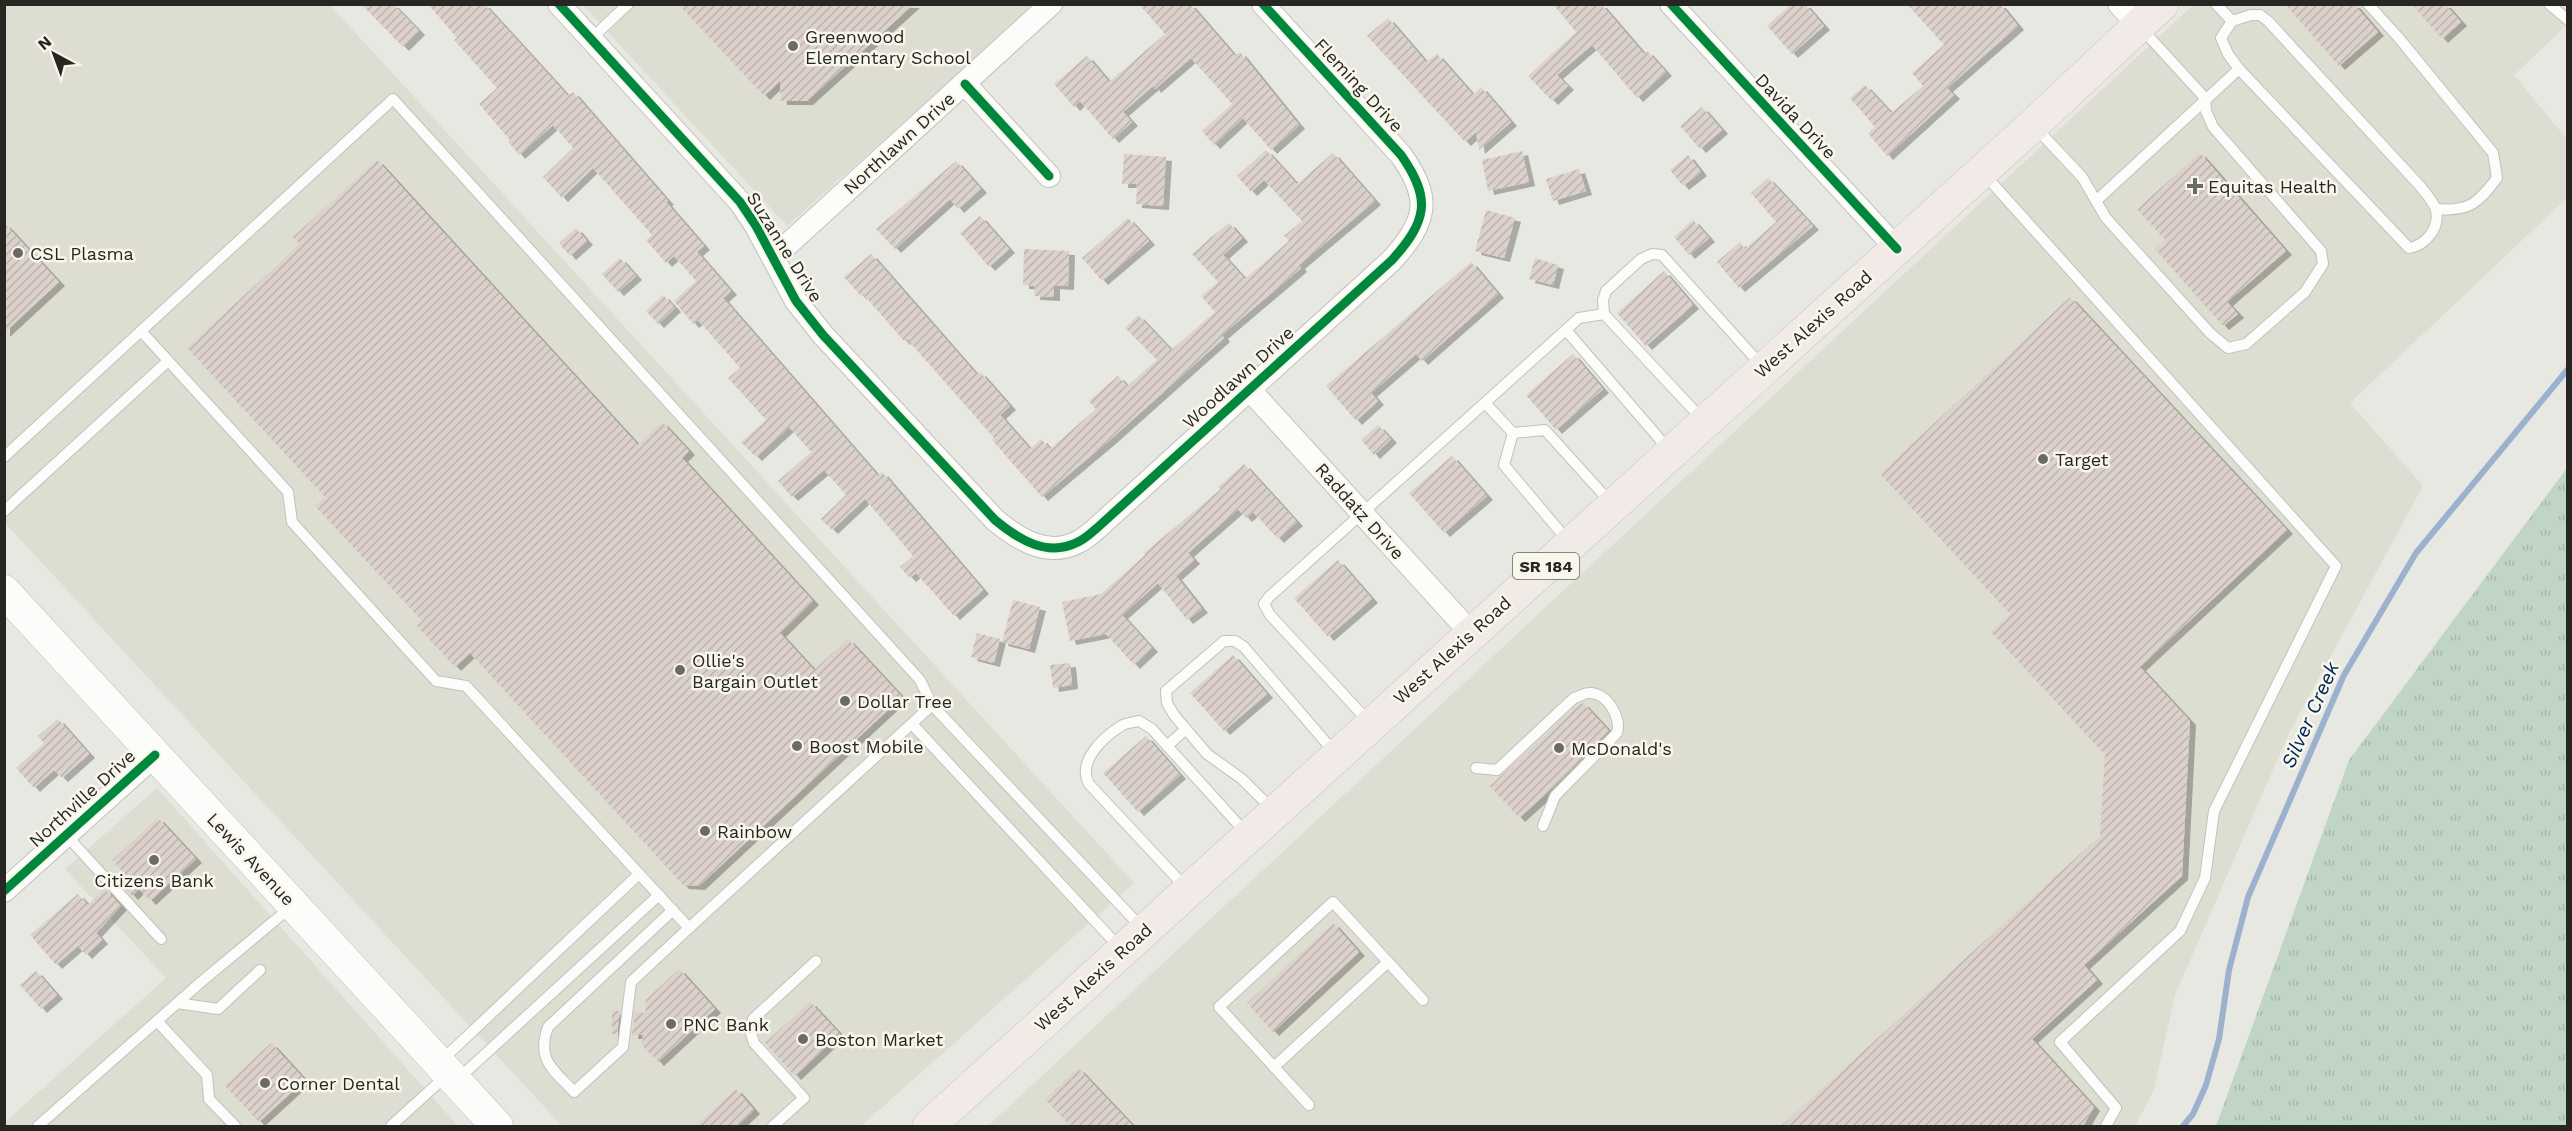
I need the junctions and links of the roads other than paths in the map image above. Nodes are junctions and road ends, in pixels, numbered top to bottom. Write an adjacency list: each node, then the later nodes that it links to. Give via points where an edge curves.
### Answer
1 (560, 4): 12 (street, Suzanne Drive)
2 (628, 4): 12 (lane)
3 (1051, 4): 14 (street, Northlawn Drive)
4 (1263, 4): 19 (street, Fleming Drive, via 1401,155 1415,175)
5 (1671, 4): 22 (street, Davida Drive)
6 (2216, 4): 11 (lane)
7 (2368, 4): 21 (lane, via 2493,153 2497,178 2482,198 2456,211)
8 (2551, 5): 10 (lane)
9 (2140, 12): 15 (lane); 16 (main road, West Alexis Road / SR 184)
10 (2568, 20)
11 (2232, 21): 13 (lane, via 2221,38); 21 (lane, via 2260,15 2268,21 2420,186)
12 (591, 39): 23 (street, Suzanne Drive, via 740,202)
13 (2239, 69): 15 (lane); 21 (lane, via 2409,248 2428,238 2436,226)
14 (964, 84): 18 (street); 23 (street, Northlawn Drive)
15 (2205, 98): 20 (lane); 20 (lane, via 2213,127 2321,251 2323,264 2305,291 2246,344 2228,348 2106,218)
16 (2033, 125): 17 (main road, West Alexis Road / SR 184); 20 (lane, via 2082,177)
17 (1982, 171): 22 (main road, West Alexis Road / SR 184); 78 (lane, via 2336,566 2214,811 2205,878 2180,931 2060,1042 2116,1108)
18 (1049, 176)
19 (1422, 195): 29 (street, Woodlawn Drive, via 1413,237)
20 (2097, 200)
21 (2436, 209)
22 (1897, 249): 28 (main road, West Alexis Road / SR 184)
23 (774, 257): 39 (street, Suzanne Drive, via 796,301 823,335 995,520 1020,540)
24 (1604, 314): 25 (lane, via 1579,318); 28 (lane, via 1606,291 1641,259 1662,255); 31 (lane)
25 (1566, 330): 30 (lane); 33 (lane)
26 (141, 331): 27 (lane); 34 (lane); 42 (lane, via 393,99 921,680)
27 (168, 361): 36 (lane); 54 (lane, via 288,492 292,522 436,681 466,686)
28 (1764, 368): 31 (main road, West Alexis Road / SR 184)
29 (1249, 389): 37 (street, Raddatz Drive); 39 (street, Woodlawn Drive, via 1097,528 1077,543)
30 (1485, 403): 32 (lane); 37 (lane)
31 (1705, 422): 33 (main road, West Alexis Road / SR 184)
32 (1513, 434): 35 (lane, via 1545,430); 38 (lane, via 1504,465)
33 (1671, 453): 35 (main road, West Alexis Road / SR 184)
34 (4, 457)
35 (1613, 505): 38 (main road, West Alexis Road / SR 184)
36 (4, 511)
37 (1362, 513): 41 (street, Raddatz Drive); 44 (lane, via 1264,604)
38 (1570, 544): 41 (main road, West Alexis Road / SR 184)
39 (1041, 547)
40 (4, 591): 47 (main road, Lewis Avenue)
41 (1471, 633): 44 (main road, West Alexis Road / SR 184)
42 (932, 705): 43 (lane); 62 (lane)
43 (912, 724): 60 (lane); 62 (lane)
44 (1371, 724): 48 (main road, West Alexis Road / SR 184)
45 (1186, 729): 46 (lane); 48 (lane, via 1167,703 1166,691 1224,641 1235,641); 50 (lane, via 1207,754 1242,779)
46 (1167, 746): 53 (lane); 55 (lane, via 1139,721 1122,725 1085,764 1085,777)
47 (155, 755): 52 (street, Northville Drive); 58 (main road, Lewis Avenue)
48 (1337, 755): 50 (main road, West Alexis Road / SR 184)
49 (1476, 768): 51 (lane, via 1497,770 1574,698 1588,693 1599,695 1616,715 1620,724 1617,733 1555,796)
50 (1275, 812): 53 (main road, West Alexis Road / SR 184)
51 (1543, 826)
52 (66, 836): 56 (street, Northville Drive); 61 (lane)
53 (1248, 836): 55 (main road, West Alexis Road / SR 184)
54 (639, 874): 57 (lane); 70 (lane)
55 (1189, 890): 62 (main road, West Alexis Road / SR 184)
56 (4, 891)
57 (659, 895): 59 (lane); 70 (lane)
58 (293, 905): 67 (lane); 70 (main road, Lewis Avenue)
59 (673, 910): 60 (lane); 60 (lane, via 548,1027 542,1043 544,1059 574,1092 623,1047 631,982)
60 (689, 928)
61 (161, 939)
62 (1133, 941): 77 (main road, West Alexis Road / SR 184)
63 (816, 961): 76 (lane, via 753,1019 750,1030 754,1042 804,1098)
64 (1388, 962): 66 (lane); 69 (lane); 69 (lane, via 1333,902 1219,1006)
65 (260, 970): 67 (lane, via 218,1009)
66 (1423, 1000)
67 (177, 1003): 68 (lane)
68 (157, 1021): 72 (lane); 73 (lane, via 207,1075 209,1099)
69 (1274, 1067): 71 (lane)
70 (448, 1072): 74 (lane); 75 (main road, Lewis Avenue)
71 (1309, 1105)
72 (38, 1126)
73 (235, 1126)
74 (391, 1126)
75 (498, 1126)
76 (772, 1126)
77 (929, 1126)
78 (2106, 1126)

